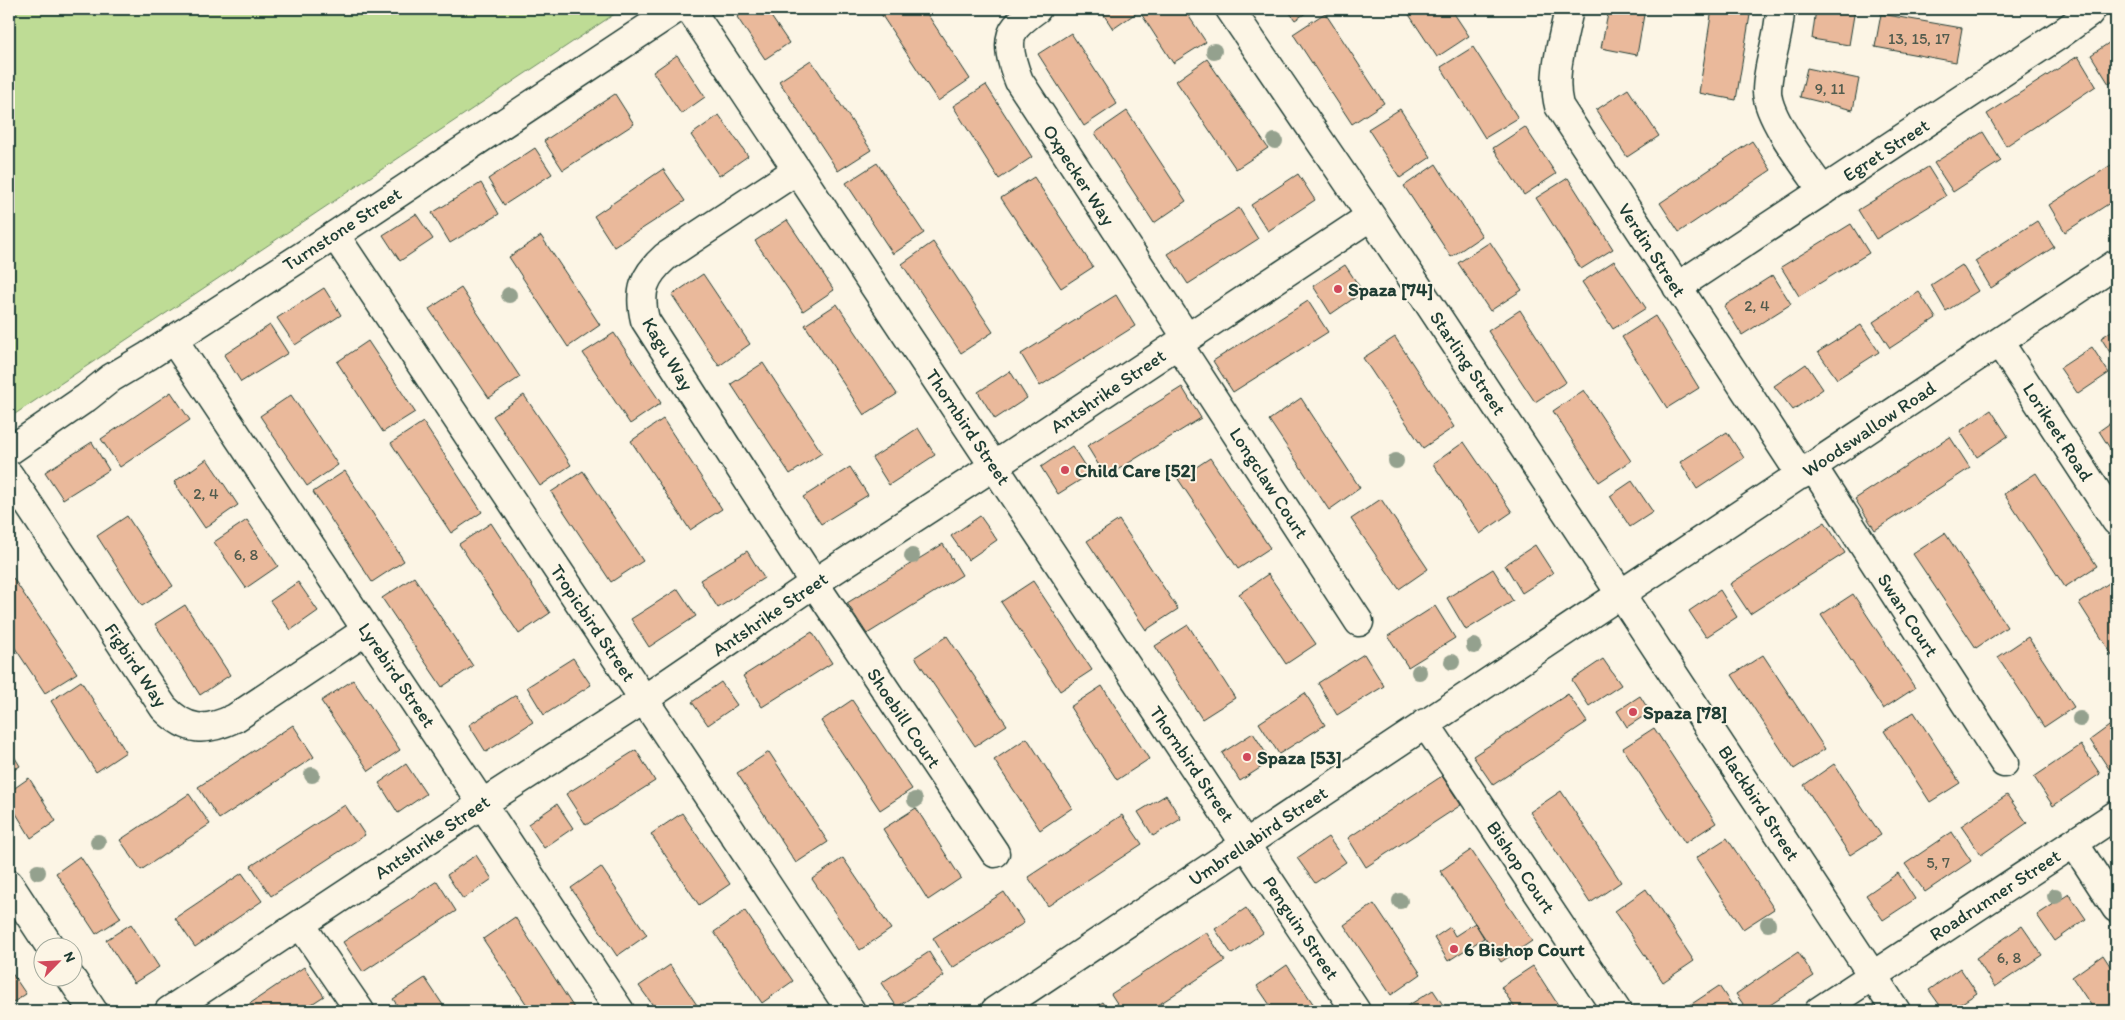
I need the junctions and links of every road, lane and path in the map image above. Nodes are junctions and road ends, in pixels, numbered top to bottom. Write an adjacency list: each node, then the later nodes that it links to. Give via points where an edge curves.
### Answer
1 (676, 9): 11 (street, Turnstone Street)
2 (690, 9): 8 (street, Thornbird Street)
3 (1037, 9): 15 (street, Oxpecker Way, via 1014,28 1010,42 1012,64 1019,81)
4 (1230, 9): 10 (street, Starling Street)
5 (1568, 9): 13 (street, Verdin Street, via 1556,77 1558,106)
6 (1780, 9): 9 (street, via 1767,93 1782,130)
7 (2092, 9): 9 (street, Egret Street, via 2059,35)
8 (797, 170): 18 (street, Thornbird Street); 22 (street, Kagu Way, via 665,257 650,270 641,302 644,320)
9 (1823, 191): 13 (street, Egret Street)
10 (1371, 216): 15 (street, Antshrike Street); 23 (street, Starling Street)
11 (335, 235): 14 (street, Turnstone Street); 26 (street, Tropicbird Street)
12 (2116, 264): 16 (street, Woodswallow Road)
13 (1677, 287): 19 (street, Verdin Street)
14 (173, 339): 17 (street, Turnstone Street, via 111,378); 25 (street, Lyrebird Street)
15 (1182, 341): 18 (street, Antshrike Street); 24 (street, Longclaw Court)
16 (1999, 342): 19 (street, Woodswallow Road); 21 (street, Lorikeet Road)
17 (9, 451)
18 (994, 466): 22 (street, Antshrike Street); 32 (street, Thornbird Street)
19 (1807, 471): 23 (street, Woodswallow Road); 28 (street, Swan Court)
20 (9, 475): 25 (street, Figbird Way, via 164,708 189,727 219,726 235,718)
21 (2116, 521)
22 (814, 583): 26 (street, Antshrike Street); 33 (street, Shoebill Court)
23 (1622, 594): 27 (street, Umbrellabird Street); 38 (street, Blackbird Street)
24 (1360, 622)
25 (367, 630): 29 (street, Lyrebird Street)
26 (644, 700): 29 (street, Antshrike Street); 44 (street, Tropicbird Street)
27 (1425, 723): 32 (street, Umbrellabird Street); 47 (street, Bishop Court)
28 (2004, 763)
29 (482, 804): 36 (street, Antshrike Street); 43 (street, Lyrebird Street)
30 (2116, 814): 31 (street, Roadrunner Street)
31 (2074, 843): 35 (street); 38 (street, Roadrunner Street)
32 (1245, 845): 45 (street, Umbrellabird Street); 46 (street, Penguin Street)
33 (995, 853)
34 (9, 884): 37 (street)
35 (2116, 908)
36 (301, 925): 41 (street, Antshrike Street); 42 (street)
37 (44, 938)
38 (1873, 975): 48 (street, Roadrunner Street); 49 (street, Blackbird Street)
39 (77, 988): 40 (street)
40 (93, 1011)
41 (169, 1011)
42 (360, 1011)
43 (620, 1011)
44 (851, 1011)
45 (995, 1011)
46 (1356, 1011)
47 (1617, 1011)
48 (1819, 1011)
49 (1896, 1011)

